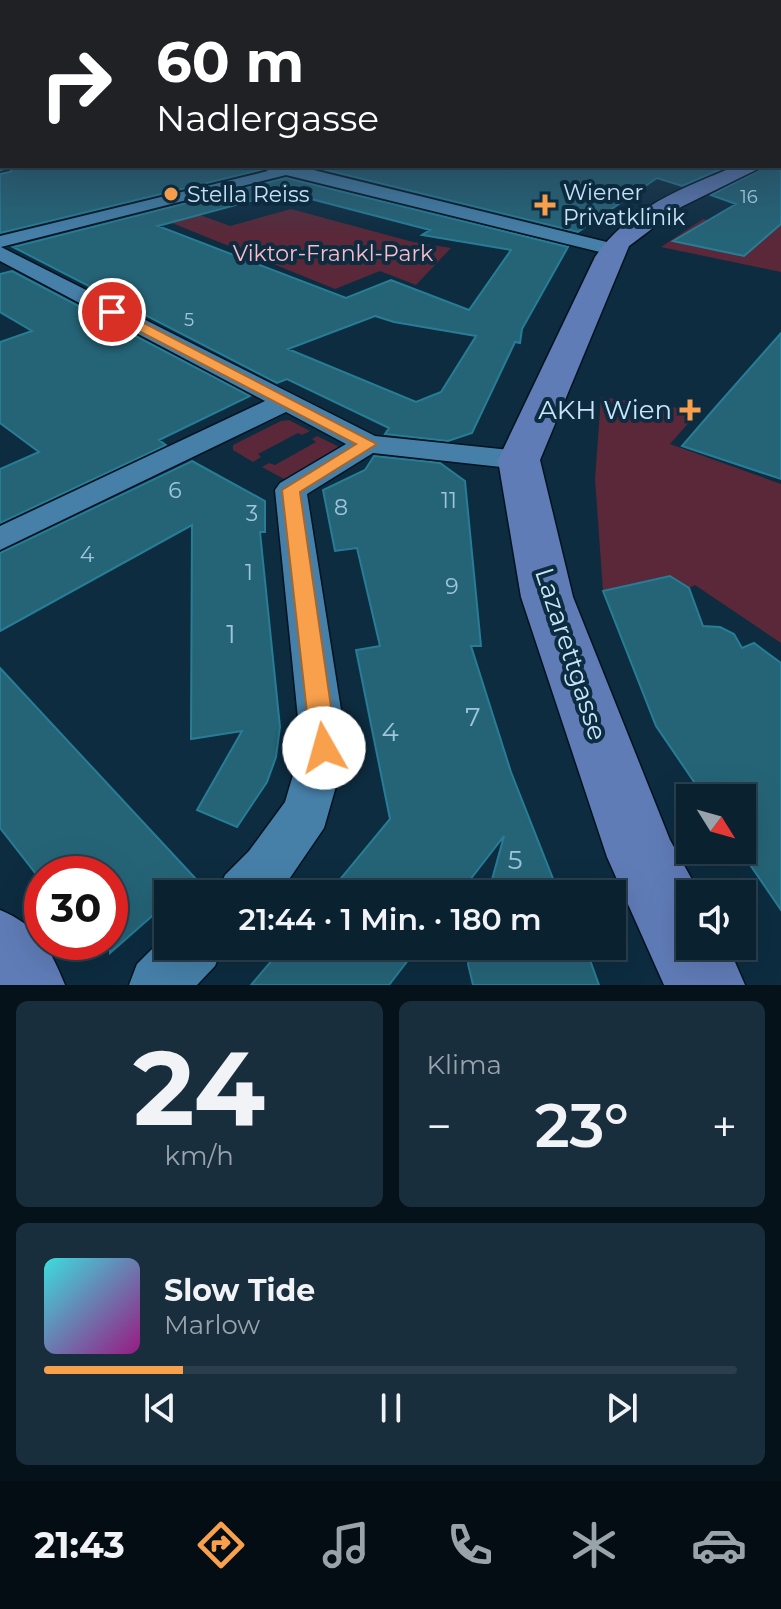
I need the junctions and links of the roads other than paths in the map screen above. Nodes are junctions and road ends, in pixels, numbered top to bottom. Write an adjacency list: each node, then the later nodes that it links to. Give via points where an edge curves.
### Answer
1 (275, 168): 4 (street)
2 (298, 168): 4 (street)
3 (750, 168): 6 (main road, via 670,204)
4 (286, 171): 5 (street); 6 (street)
5 (0, 242)
6 (612, 249): 10 (main road)
7 (0, 253): 8 (street)
8 (285, 402): 9 (street); 11 (street)
9 (368, 444): 10 (street); 12 (street, via 291,490 324,748 307,812)
10 (519, 460): 17 (main road, Lazarettgasse, via 547,597 642,857)
11 (0, 539)
12 (257, 880)
13 (0, 949): 15 (main road)
14 (182, 960): 16 (street)
15 (25, 985)
16 (158, 985)
17 (705, 985)

